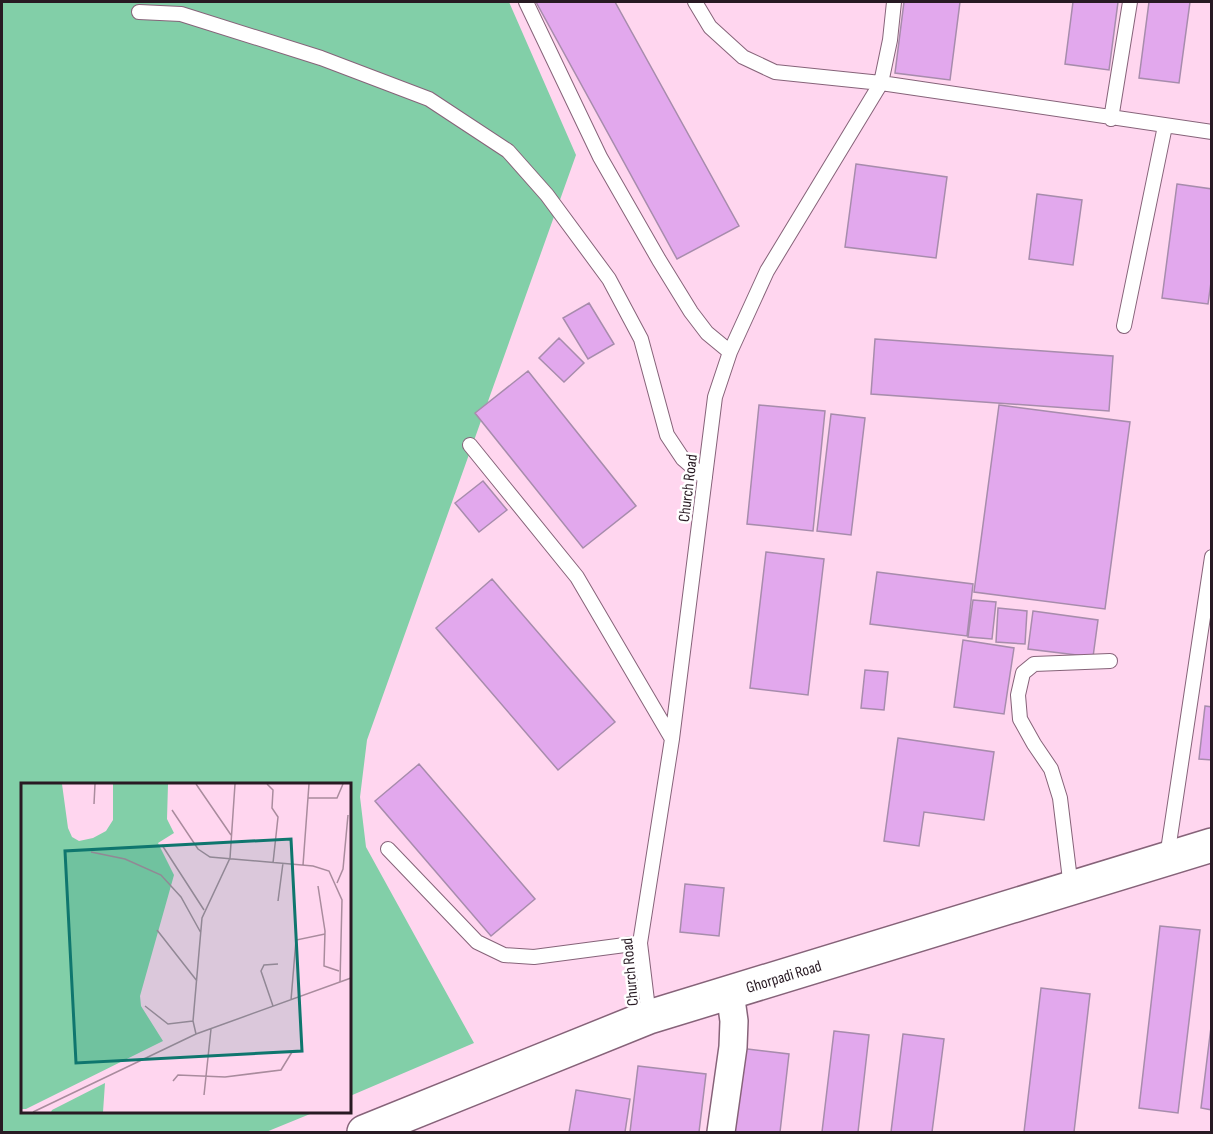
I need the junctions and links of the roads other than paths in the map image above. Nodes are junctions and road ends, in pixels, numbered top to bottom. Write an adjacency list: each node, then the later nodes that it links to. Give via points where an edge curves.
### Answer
1 (526, 2): 11 (lane, via 600,157 659,260 707,333)
2 (695, 2): 6 (lane, via 711,27 743,57 775,72)
3 (894, 2): 6 (lane, Church Road)
4 (1130, 2): 7 (lane)
5 (139, 12): 13 (lane, via 181,14 321,58 429,99 508,151 547,195 609,279 641,339 667,435 683,459)
6 (881, 83): 7 (lane); 11 (lane, Church Road, via 767,271)
7 (1111, 119): 8 (lane)
8 (1166, 126): 9 (lane); 10 (lane)
9 (1212, 132)
10 (1124, 326)
11 (730, 352): 13 (lane, Church Road, via 716,397)
12 (470, 445): 16 (lane, via 577,577)
13 (705, 478): 16 (lane, Church Road)
14 (1212, 557): 19 (lane)
15 (1110, 661): 20 (lane, via 1034,664 1023,673 1018,695 1020,719 1051,769 1060,798)
16 (672, 739): 21 (lane, Church Road)
17 (1212, 845): 19 (main road, Ghorpadi Road)
18 (388, 849): 21 (lane, via 477,942 504,955 534,957)
19 (1167, 859): 20 (main road, Ghorpadi Road)
20 (1071, 888): 22 (main road, Ghorpadi Road)
21 (640, 943): 23 (lane, Church Road)
22 (729, 992): 23 (main road, Ghorpadi Road); 25 (street, via 733,1047)
23 (649, 1017): 24 (main road, Ghorpadi Road)
24 (364, 1132)
25 (722, 1132)

